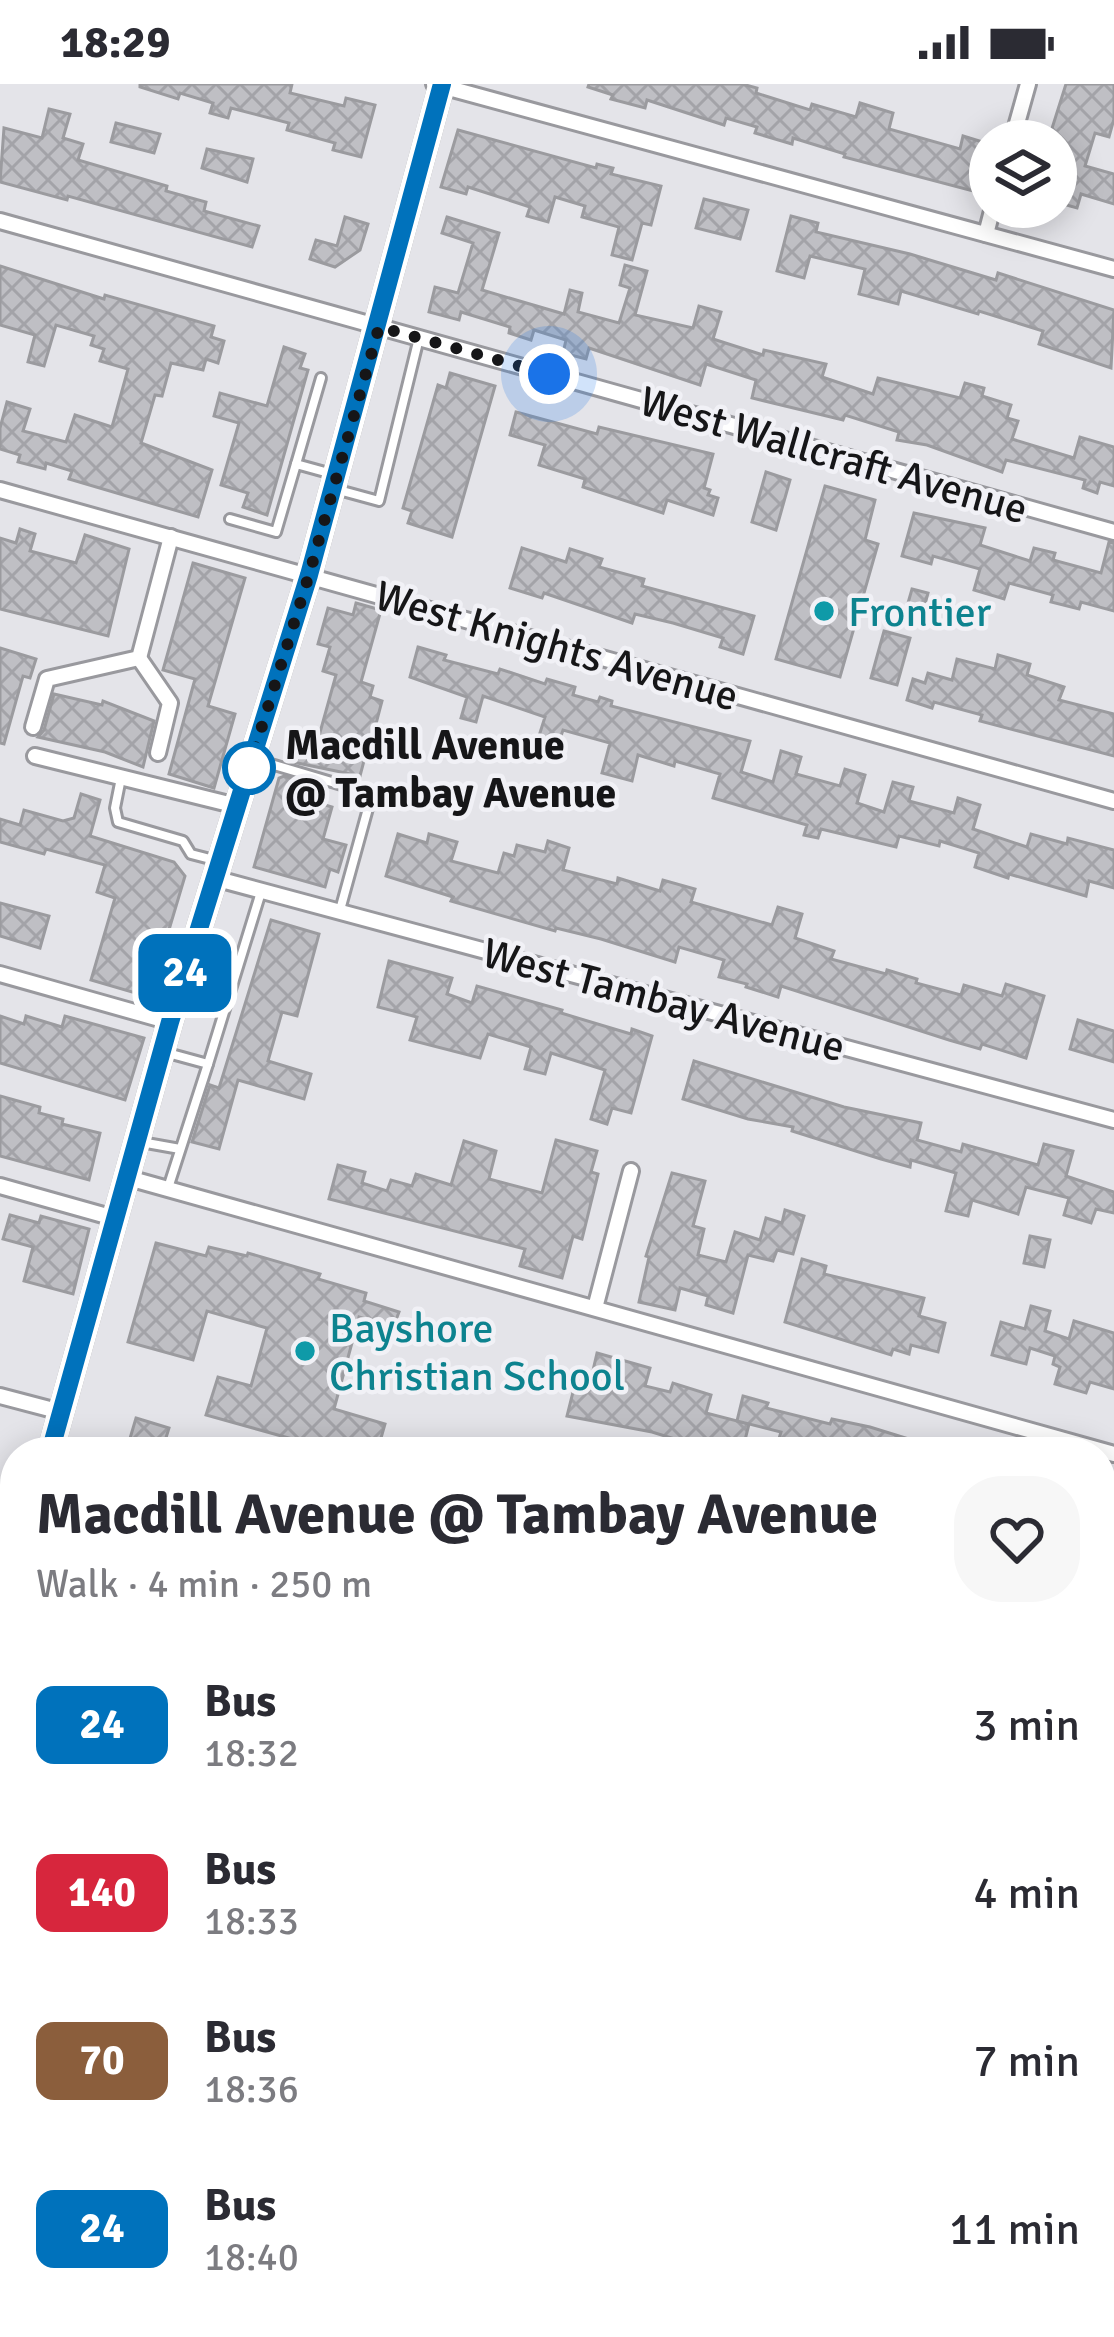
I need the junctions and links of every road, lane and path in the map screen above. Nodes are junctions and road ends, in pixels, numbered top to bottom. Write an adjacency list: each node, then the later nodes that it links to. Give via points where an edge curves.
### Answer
1 (1028, 84): 3 (street)
2 (440, 85): 6 (street); 8 (street)
3 (1018, 120)
4 (0, 221): 8 (street, West Wallcraft Avenue)
5 (988, 228): 6 (street)
6 (986, 234): 7 (street)
7 (1114, 269)
8 (379, 327): 9 (street, West Wallcraft Avenue); 12 (street)
9 (419, 338): 12 (lane, via 379,501); 15 (street, West Wallcraft Avenue)
10 (321, 378): 11 (lane)
11 (296, 464): 12 (lane); 14 (lane, via 276,532)
12 (335, 482): 17 (street)
13 (0, 490): 16 (street, West Knights Avenue)
14 (230, 519)
15 (1114, 532)
16 (171, 537): 17 (street, West Knights Avenue); 18 (street)
17 (309, 575): 22 (street); 24 (street, West Knights Avenue)
18 (139, 658): 19 (street, via 47,679); 20 (street, via 170,703)
19 (33, 727)
20 (158, 753)
21 (34, 756): 23 (street)
22 (252, 758): 25 (street); 28 (lane, via 372,794)
23 (121, 778): 25 (street); 26 (lane, via 118,822 183,841)
24 (1114, 801)
25 (237, 806): 26 (street)
26 (217, 869): 27 (street, West Tambay Avenue); 30 (street)
27 (262, 890): 28 (street, West Tambay Avenue); 32 (lane)
28 (339, 911): 33 (street, West Tambay Avenue)
29 (0, 974): 30 (street)
30 (170, 1022): 31 (street)
31 (161, 1052): 32 (lane); 34 (street)
32 (208, 1064): 35 (lane)
33 (1114, 1120)
34 (136, 1141): 35 (lane); 37 (street)
35 (180, 1149): 39 (lane)
36 (631, 1171): 41 (street)
37 (125, 1177): 39 (street); 40 (street)
38 (0, 1186): 40 (street)
39 (168, 1189): 41 (street)
40 (114, 1218): 43 (street)
41 (595, 1308): 45 (street)
42 (0, 1396): 43 (street)
43 (61, 1412): 44 (street)
44 (54, 1437)
45 (1054, 1437)

